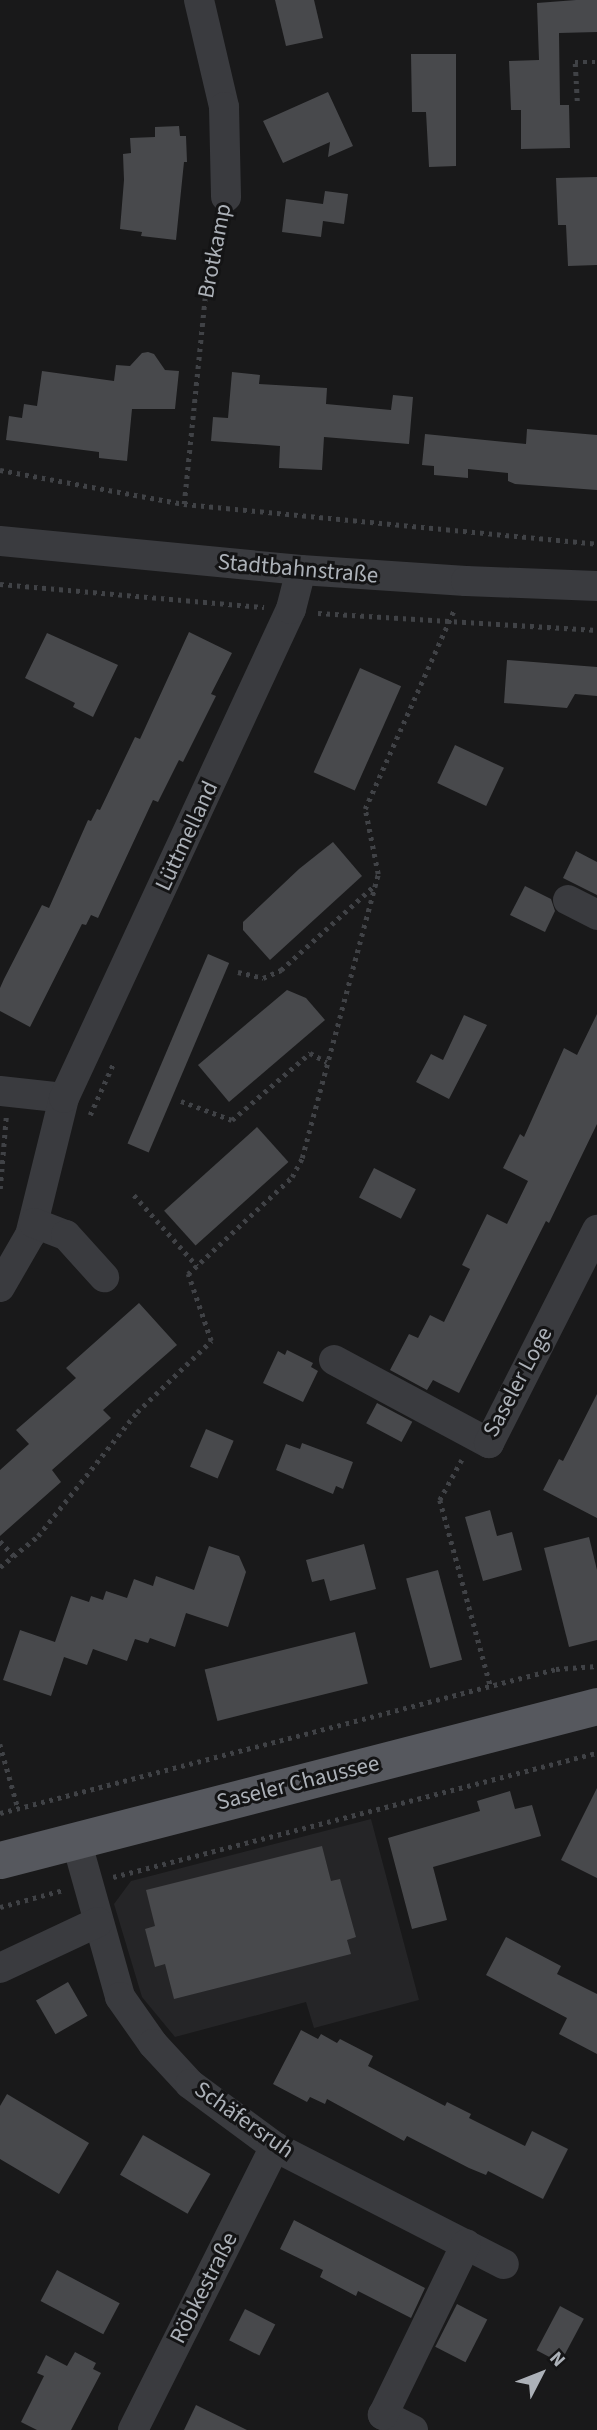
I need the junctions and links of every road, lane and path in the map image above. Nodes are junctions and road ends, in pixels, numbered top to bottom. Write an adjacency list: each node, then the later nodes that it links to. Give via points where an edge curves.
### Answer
1 (199, 0): 4 (street, Brotkamp, via 224,107)
2 (597, 62): 3 (path, via 575,62)
3 (577, 100)
4 (226, 197): 6 (path, Brotkamp, via 209,257)
5 (0, 470): 6 (path)
6 (184, 504): 8 (path)
7 (0, 541): 9 (street, Stadtbahnstraße)
8 (597, 544)
9 (301, 570): 10 (street, Stadtbahnstraße); 18 (street, Lüttmelland, via 291,610)
10 (466, 581): 11 (street, Stadtbahnstraße); 12 (path, via 365,808 379,874)
11 (597, 586)
12 (375, 885): 15 (path, via 281,970 263,978); 16 (path)
13 (568, 900): 14 (street)
14 (597, 915)
15 (238, 972)
16 (327, 1062): 19 (path, via 310,1053 232,1120); 24 (path, via 302,1158 292,1177)
17 (4, 1091): 18 (street); 20 (path)
18 (64, 1098): 22 (street, Lüttmelland)
19 (181, 1101)
20 (0, 1189)
21 (134, 1195): 24 (path)
22 (34, 1223): 25 (street, via 66,1235); 26 (street, Lüttmelland)
23 (597, 1230): 28 (street, Saseler Loge)
24 (197, 1266): 30 (path, via 188,1274 211,1341 137,1412 38,1536)
25 (104, 1277)
26 (0, 1287)
27 (334, 1360): 28 (street)
28 (489, 1443): 33 (path, Saseler Loge, via 463,1457 440,1500)
29 (0, 1541): 30 (path)
30 (15, 1557): 31 (path)
31 (0, 1567)
32 (597, 1665): 33 (path, via 556,1669)
33 (491, 1688): 37 (path)
34 (597, 1706): 39 (main road, Saseler Chaussee)
35 (0, 1744): 37 (path)
36 (597, 1753): 41 (path)
37 (18, 1808): 38 (path)
38 (0, 1813)
39 (76, 1840): 40 (main road, Saseler Chaussee); 41 (street, Schäfersruh)
40 (0, 1860)
41 (88, 1884): 42 (path); 43 (street, Schäfersruh)
42 (0, 1907)
43 (98, 1922): 44 (street); 45 (street, Schäfersruh, via 120,1997 152,2044 190,2084)
44 (0, 1968)
45 (275, 2147): 46 (street, Schäfersruh); 48 (street, Röbkestraße)
46 (466, 2244): 47 (street, Schäfersruh); 49 (street, via 383,2415)
47 (504, 2264)
48 (133, 2430)
49 (413, 2430)

